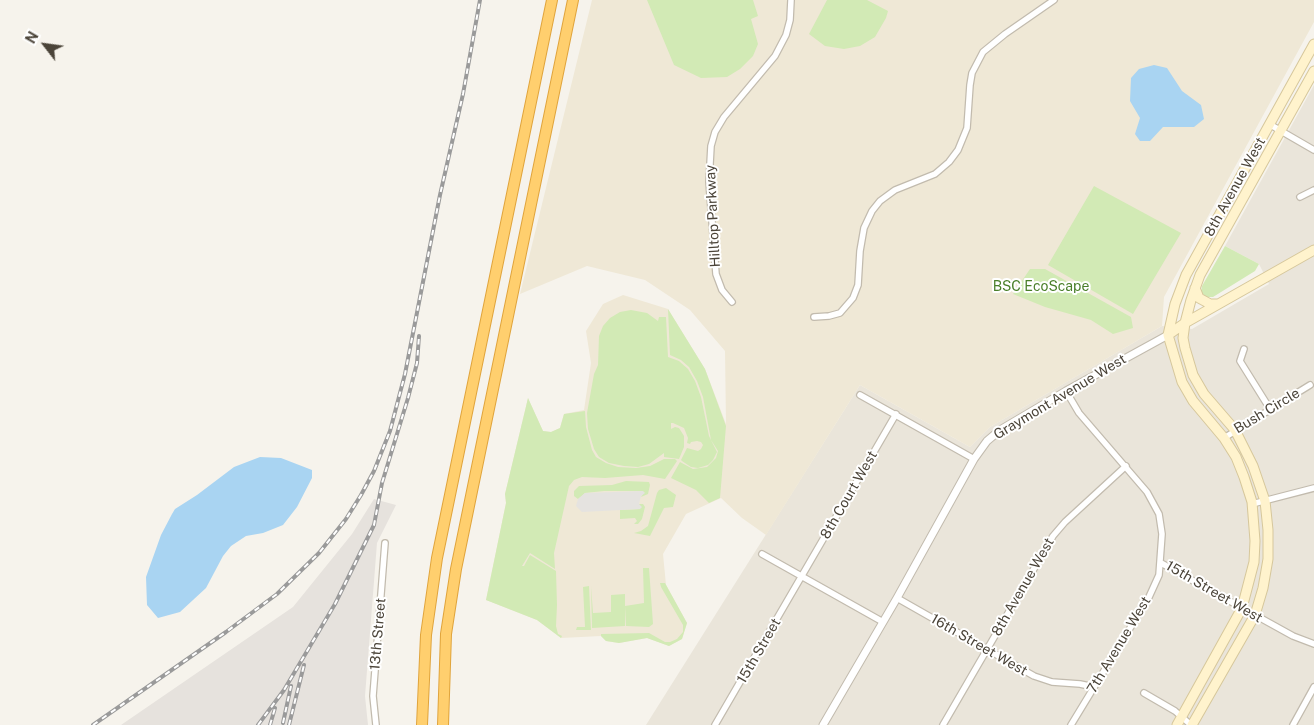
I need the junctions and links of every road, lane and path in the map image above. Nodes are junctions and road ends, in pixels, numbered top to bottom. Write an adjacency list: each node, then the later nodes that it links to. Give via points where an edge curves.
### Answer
1 (552, 0): 47 (highway, via 437,558 426,635)
2 (573, 0): 48 (highway, via 456,569 446,634)
3 (791, 0): 14 (street, Hilltop Parkway, via 786,35 775,56 724,117 711,146 709,182 716,274 722,290)
4 (1054, 0): 16 (street, via 983,52 972,73 968,128 958,150 935,174 895,190 880,201 864,228 858,285 853,298 840,313)
5 (1314, 44): 7 (main road, 8th Avenue West)
6 (1314, 72): 8 (main road, 8th Avenue West)
7 (1269, 124): 8 (street); 18 (main road, 8th Avenue West, via 1186,275)
8 (1281, 131): 9 (street); 13 (main road, 8th Avenue West)
9 (1314, 150)
10 (1314, 190): 11 (street)
11 (1300, 197)
12 (1314, 250): 15 (main road, Graymont Avenue West)
13 (1195, 288): 15 (main road, via 1203,301); 17 (main road, 8th Avenue West)
14 (732, 302)
15 (1218, 304): 17 (main road, Graymont Avenue West)
16 (814, 317)
17 (1185, 324): 18 (main road, Graymont Avenue West); 25 (main road, 8th Avenue West, via 1183,338 1194,375 1204,394)
18 (1168, 336): 21 (street, Graymont Avenue West); 26 (main road, via 1182,382)
19 (1244, 349): 23 (street, via 1240,361)
20 (1313, 384): 23 (street, Bush Circle)
21 (1066, 391): 27 (street, Graymont Avenue West, via 1000,430); 28 (street, 15th Street West, via 1079,414)
22 (860, 396): 24 (street)
23 (1270, 409): 25 (street, Bush Circle)
24 (896, 414): 27 (street); 35 (street, 8th Court West)
25 (1235, 430): 26 (street, Bush Circle); 30 (main road, 8th Avenue West, via 1253,466)
26 (1224, 438): 31 (main road, via 1236,457)
27 (974, 458): 36 (street, Graymont Avenue West)
28 (1126, 466): 34 (street, 15th Street West, via 1148,492 1159,514); 41 (street, 8th Avenue West, via 1053,536)
29 (1314, 488): 30 (street)
30 (1265, 501): 31 (street); 38 (main road, 8th Avenue West, via 1268,559)
31 (1252, 504): 37 (main road, via 1254,562)
32 (385, 543): 46 (street, 13th Street, via 373,696)
33 (762, 554): 35 (street)
34 (1161, 563): 37 (street, 15th Street West); 42 (street, 7th Avenue West, via 1149,597)
35 (802, 576): 39 (street); 49 (street, 15th Street)
36 (897, 598): 39 (street, Graymont Avenue West); 41 (street, 16th Street West)
37 (1242, 608): 38 (street, 15th Street West); 45 (main road)
38 (1254, 615): 40 (street, 15th Street West); 54 (main road, 8th Avenue West)
39 (883, 622): 50 (street, Graymont Avenue West)
40 (1313, 643)
41 (987, 649): 42 (street, 16th Street West, via 1034,676 1052,682); 51 (street, 8th Avenue West)
42 (1094, 687): 52 (street, 7th Avenue West)
43 (1314, 687): 55 (street)
44 (1144, 693): 45 (street)
45 (1182, 716): 53 (main road); 54 (street)
46 (376, 725)
47 (422, 725)
48 (443, 725)
49 (715, 725)
50 (823, 725)
51 (943, 725)
52 (1071, 725)
53 (1177, 725)
54 (1192, 725)
55 (1293, 725)

